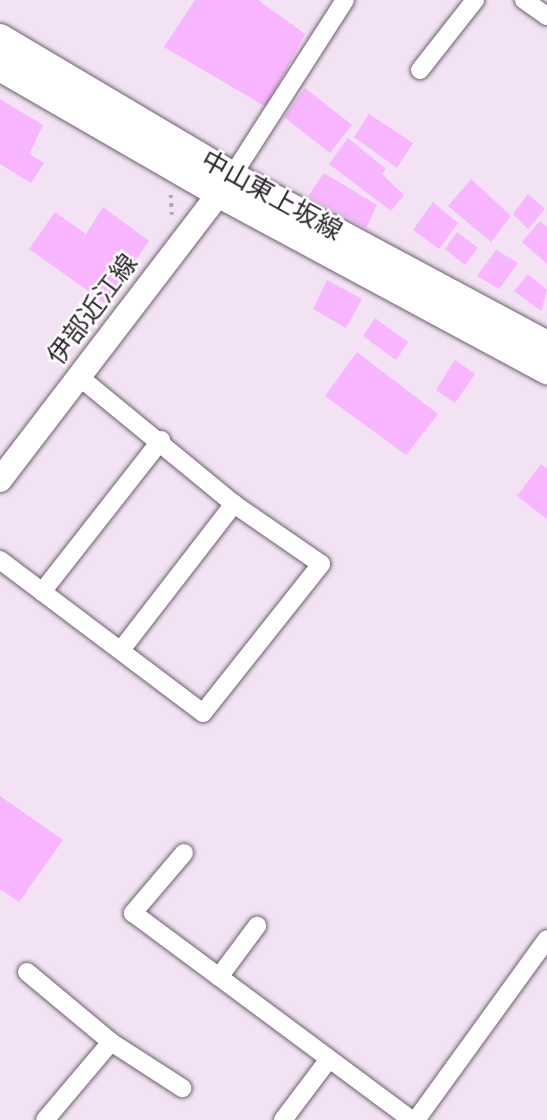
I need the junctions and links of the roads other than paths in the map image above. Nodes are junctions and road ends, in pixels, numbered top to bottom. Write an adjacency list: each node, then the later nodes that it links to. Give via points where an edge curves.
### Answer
1 (345, 0): 8 (street)
2 (475, 0): 7 (street)
3 (524, 0): 4 (street)
4 (547, 16)
5 (0, 38): 8 (main road, 中山東上坂線)
6 (0, 67): 8 (main road, 中山東上坂線)
7 (420, 70)
8 (225, 184): 9 (main road, 中山東上坂線); 10 (main road, 伊部近江線)
9 (544, 354)
10 (78, 376): 11 (street); 12 (main road, 伊部近江線)
11 (161, 440): 13 (street); 15 (street)
12 (0, 480)
13 (234, 503): 16 (street); 16 (street, via 321,564 203,713)
14 (0, 560): 15 (street)
15 (42, 592): 16 (street)
16 (121, 650)
17 (184, 853): 21 (street, via 133,913)
18 (257, 926): 21 (street)
19 (547, 939): 27 (street)
20 (27, 972): 22 (street)
21 (219, 977): 23 (street)
22 (111, 1042): 24 (street); 25 (street)
23 (329, 1059): 26 (street); 27 (street)
24 (182, 1088)
25 (45, 1120)
26 (283, 1120)
27 (414, 1120)

